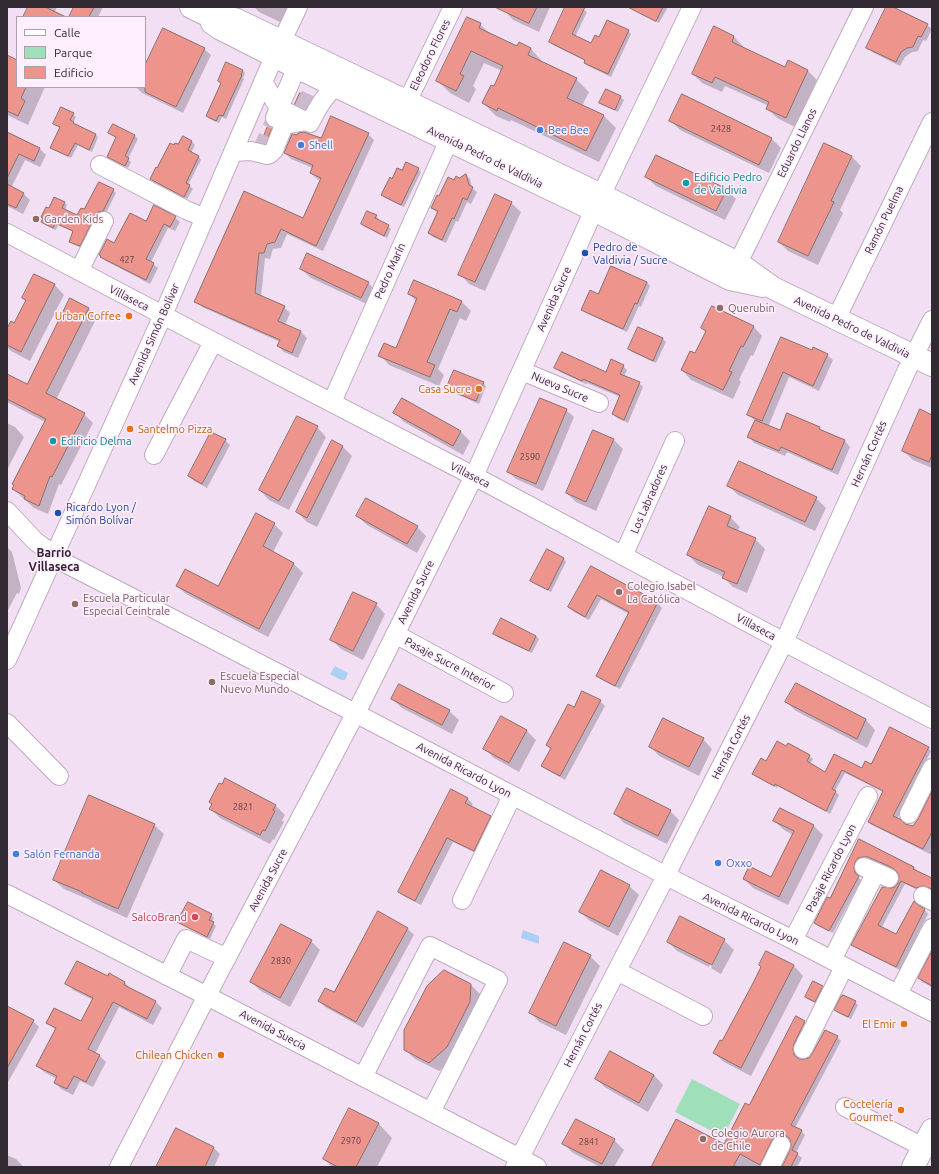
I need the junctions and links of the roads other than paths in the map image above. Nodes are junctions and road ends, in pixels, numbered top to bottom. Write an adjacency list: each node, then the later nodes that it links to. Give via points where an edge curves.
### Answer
1 (298, 7): 6 (street, Avenida Simón Bolívar)
2 (454, 7): 10 (street, Eleodoro Flores)
3 (692, 7): 16 (street, Avenida Sucre)
4 (864, 7): 20 (street, Eduardo Llanos)
5 (197, 10): 6 (main road, Avenida Pedro de Valdivia, via 221,29)
6 (278, 49): 7 (main road, Avenida Pedro de Valdivia); 9 (street, Avenida Simón Bolívar); 10 (main road, Avenida Pedro de Valdivia)
7 (296, 66): 8 (main road, Avenida Pedro de Valdivia); 11 (street, via 293,77)
8 (336, 86): 11 (street); 13 (main road, Avenida Pedro de Valdivia)
9 (260, 88): 11 (street); 14 (street, Avenida Simón Bolívar)
10 (407, 102): 16 (main road, Avenida Pedro de Valdivia)
11 (292, 112): 14 (street, via 270,154)
12 (932, 122): 23 (street, Ramón Puelma)
13 (449, 140): 16 (main road, Avenida Pedro de Valdivia); 28 (street, Pedro Marín)
14 (233, 152): 17 (street, Avenida Simón Bolívar)
15 (100, 165): 17 (street)
16 (598, 203): 20 (main road, Avenida Pedro de Valdivia); 27 (street, Avenida Sucre)
17 (205, 218): 22 (street, Avenida Simón Bolívar)
18 (104, 221): 21 (street)
19 (7, 233): 21 (street, Villaseca)
20 (734, 271): 23 (main road, Avenida Pedro de Valdivia)
21 (79, 272): 22 (street, Villaseca)
22 (163, 315): 25 (street, Villaseca); 34 (street, Avenida Simón Bolívar)
23 (836, 319): 26 (main road, Avenida Pedro de Valdivia)
24 (932, 320): 26 (street, Hernán Cortés)
25 (213, 342): 28 (street, Villaseca); 31 (street)
26 (923, 361): 37 (street, Hernán Cortés, via 906,372)
27 (522, 371): 29 (street, Nueva Sucre); 32 (street, Avenida Sucre)
28 (332, 402): 32 (street, Villaseca)
29 (599, 403)
30 (675, 441): 35 (street, Los Labradores)
31 (154, 455)
32 (474, 476): 35 (street, Villaseca); 36 (street, Avenida Sucre)
33 (7, 512): 34 (street, Avenida Ricardo Lyon, via 35,541)
34 (54, 556): 38 (street, Avenida Simón Bolívar); 40 (street, Avenida Ricardo Lyon)
35 (623, 556): 37 (street, Villaseca)
36 (395, 634): 39 (street, Pasaje Sucre Interior); 40 (street, Avenida Sucre)
37 (784, 642): 41 (street, Villaseca); 49 (street, Hernán Cortés)
38 (9, 652)
39 (504, 693)
40 (355, 713): 45 (street, Avenida Ricardo Lyon); 54 (street, Avenida Sucre)
41 (932, 719)
42 (7, 723): 44 (street)
43 (932, 768): 47 (street)
44 (59, 776)
45 (512, 796): 49 (street, Avenida Ricardo Lyon); 51 (street)
46 (868, 796): 53 (street, Pasaje Ricardo Lyon)
47 (909, 814)
48 (876, 872): 55 (street)
49 (666, 876): 53 (street, Avenida Ricardo Lyon); 56 (street, Hernán Cortés)
50 (7, 895): 57 (street, Avenida Suecia)
51 (462, 900)
52 (932, 928): 58 (street)
53 (794, 940): 55 (street, Avenida Ricardo Lyon)
54 (227, 958): 57 (street, via 186,939); 59 (street, Avenida Sucre)
55 (838, 963): 58 (street, Avenida Ricardo Lyon); 62 (street)
56 (617, 971): 61 (street); 68 (street, Hernán Cortés)
57 (168, 976): 59 (street, Avenida Suecia)
58 (898, 994): 60 (street, Avenida Ricardo Lyon)
59 (207, 996): 63 (street, Avenida Suecia); 69 (street, Avenida Sucre)
60 (932, 1012)
61 (703, 1016)
62 (803, 1049)
63 (363, 1077): 65 (street, Avenida Suecia); 65 (street, via 430,946 498,980)
64 (845, 1108): 66 (street)
65 (431, 1112): 68 (street, Avenida Suecia)
66 (928, 1138): 72 (main road)
67 (781, 1145): 71 (street)
68 (517, 1163): 70 (street, Avenida Suecia)
69 (119, 1167)
70 (537, 1167)
71 (770, 1167)
72 (913, 1167)

